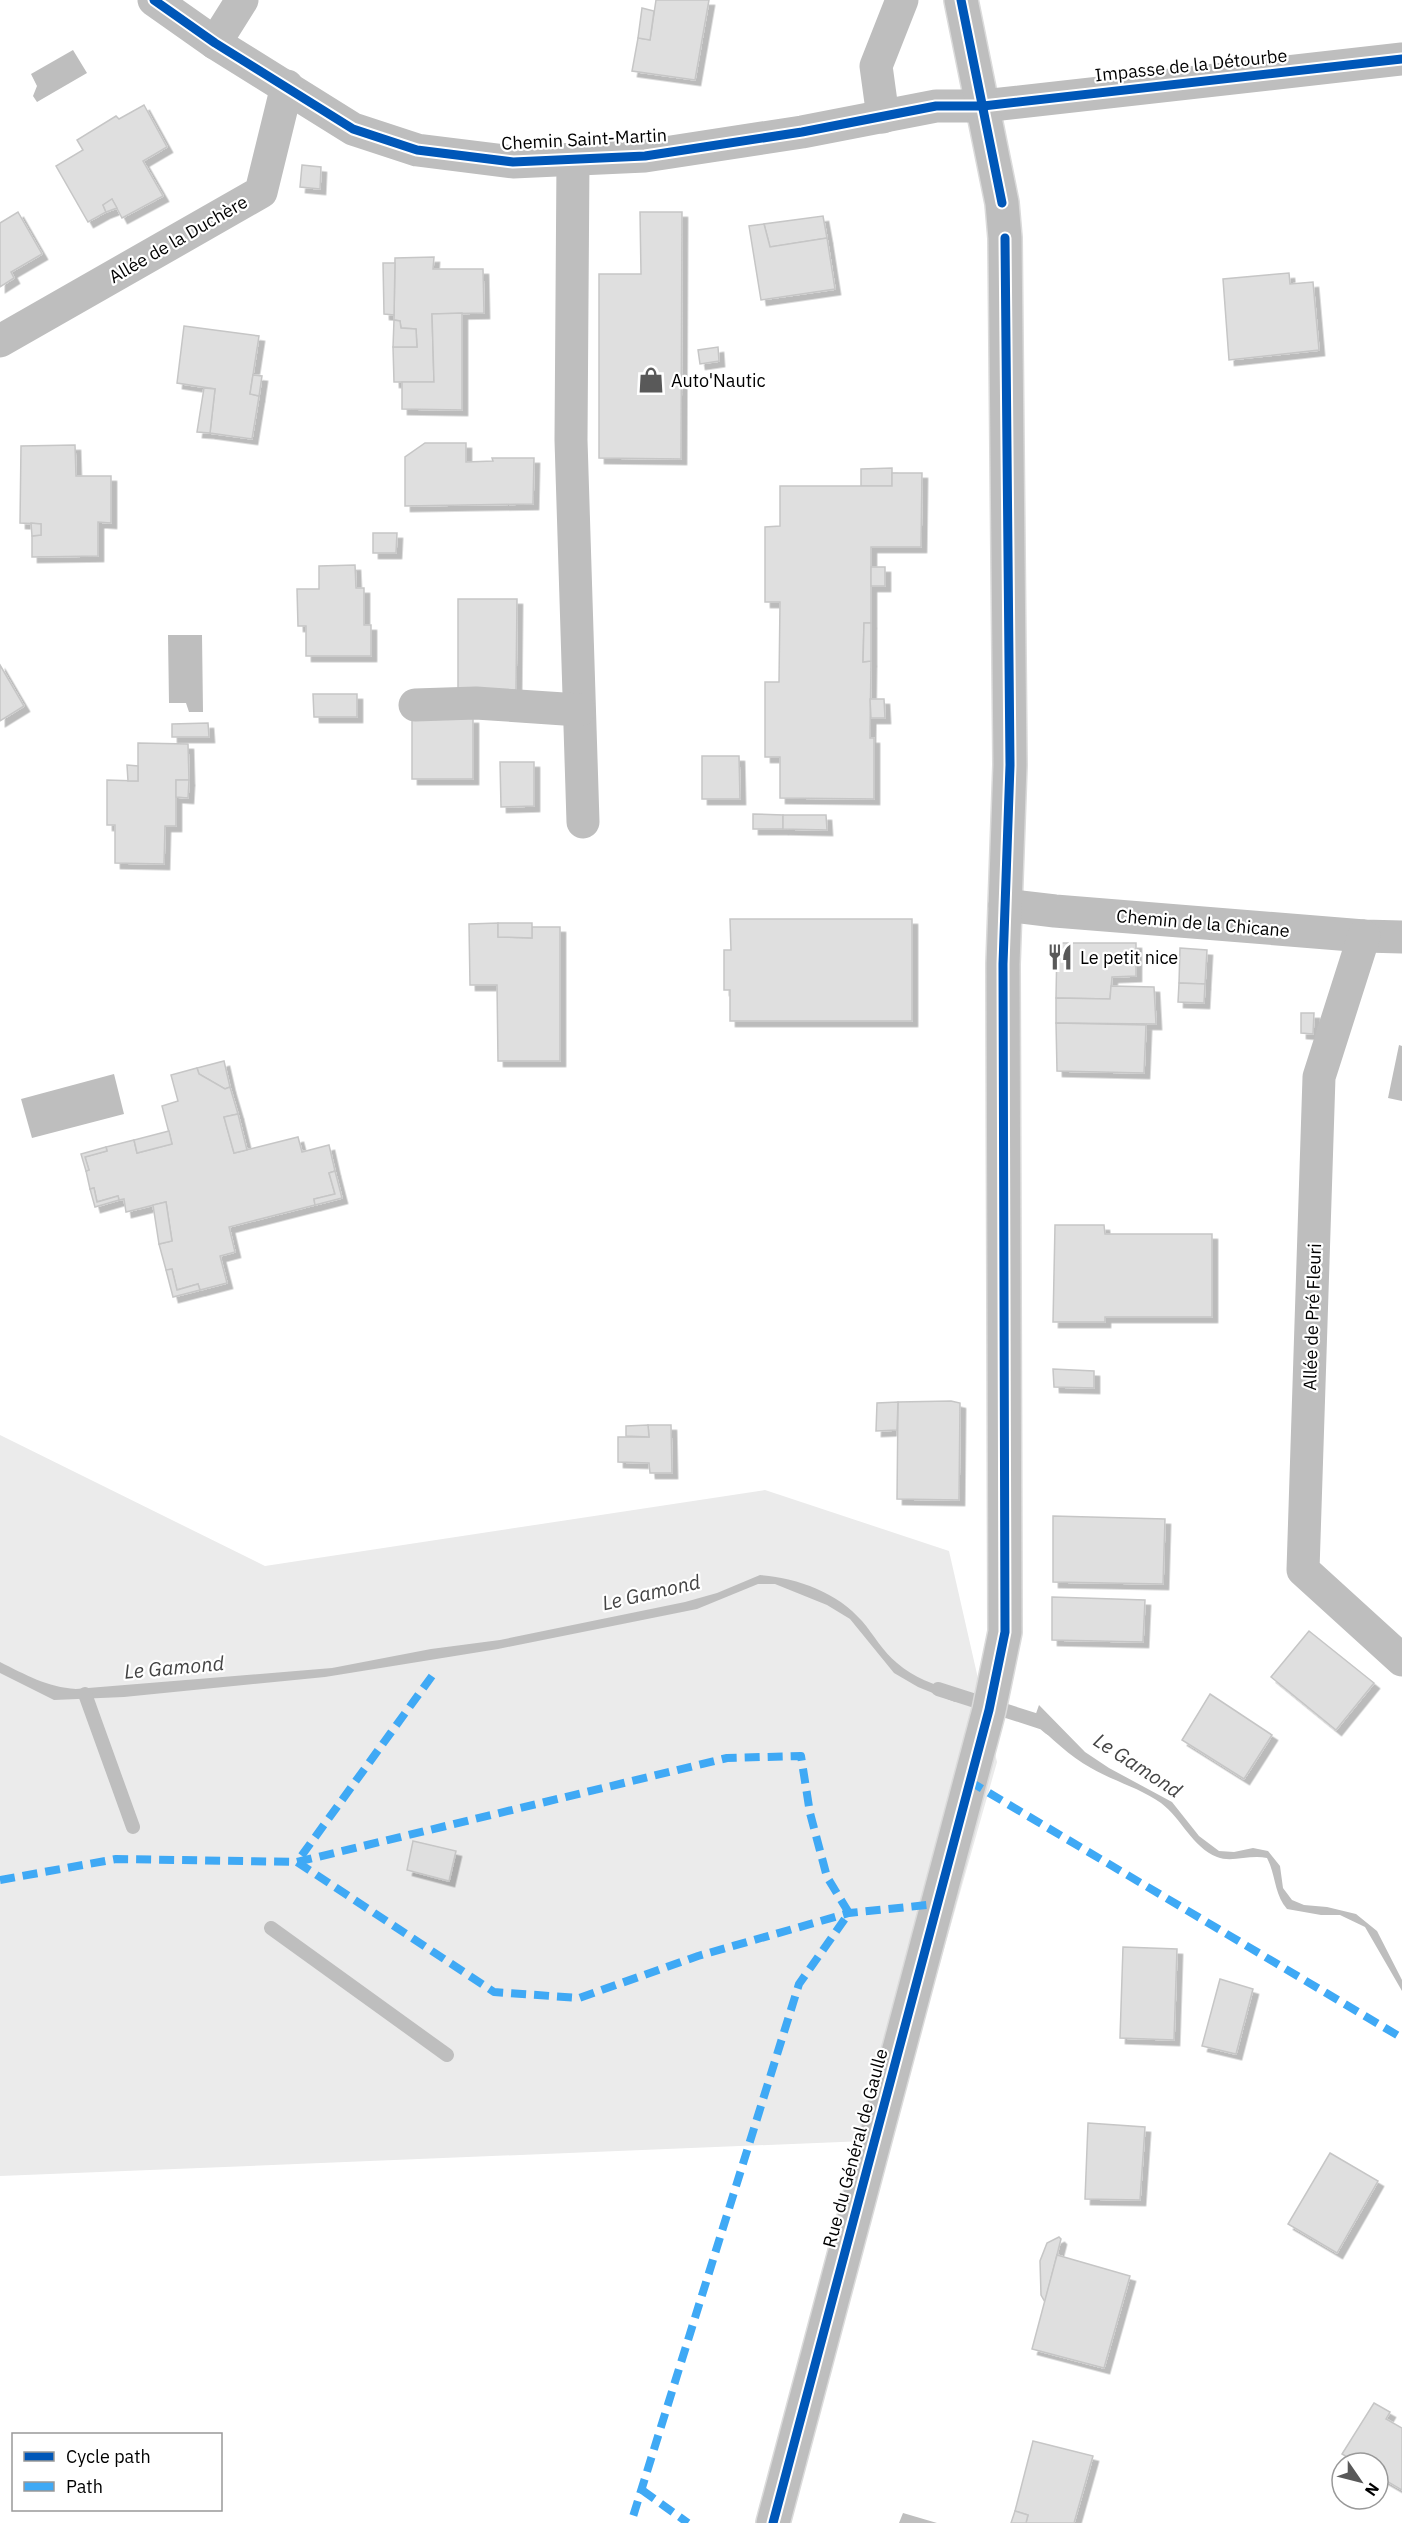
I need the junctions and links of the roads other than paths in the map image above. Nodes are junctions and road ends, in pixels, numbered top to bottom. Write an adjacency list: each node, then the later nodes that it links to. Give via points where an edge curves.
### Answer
1 (154, 0): 5 (street, Chemin Saint-Martin)
2 (242, 0): 5 (street)
3 (902, 0): 9 (street, via 876,66)
4 (961, 0): 8 (street, Rue du Général de Gaulle)
5 (215, 43): 7 (street, Chemin Saint-Martin)
6 (1402, 59): 8 (street, Impasse de la Détourbe)
7 (287, 86): 10 (street, Chemin Saint-Martin, via 353,129 417,150 513,162); 11 (street, Allée de la Duchère, via 261,192)
8 (983, 106): 9 (street, Chemin Saint-Martin, via 936,106); 15 (street, Rue du Général de Gaulle, via 1005,238 1010,765)
9 (883, 117): 10 (street, Chemin Saint-Martin, via 645,156)
10 (573, 159): 13 (street, Chemin Saint-Martin, via 571,440)
11 (0, 341)
12 (415, 705): 13 (street)
13 (579, 710): 14 (street, Chemin Saint-Martin)
14 (583, 822)
15 (1005, 904): 16 (street, Chemin de la Chicane); 19 (street, Rue du Général de Gaulle, via 1005,1632 989,1710)
16 (1364, 936): 17 (street, Chemin de la Chicane); 18 (street, Allée de Pré Fleuri, via 1319,1077 1303,1570)
17 (1402, 937)
18 (1402, 1660)
19 (773, 2523)

